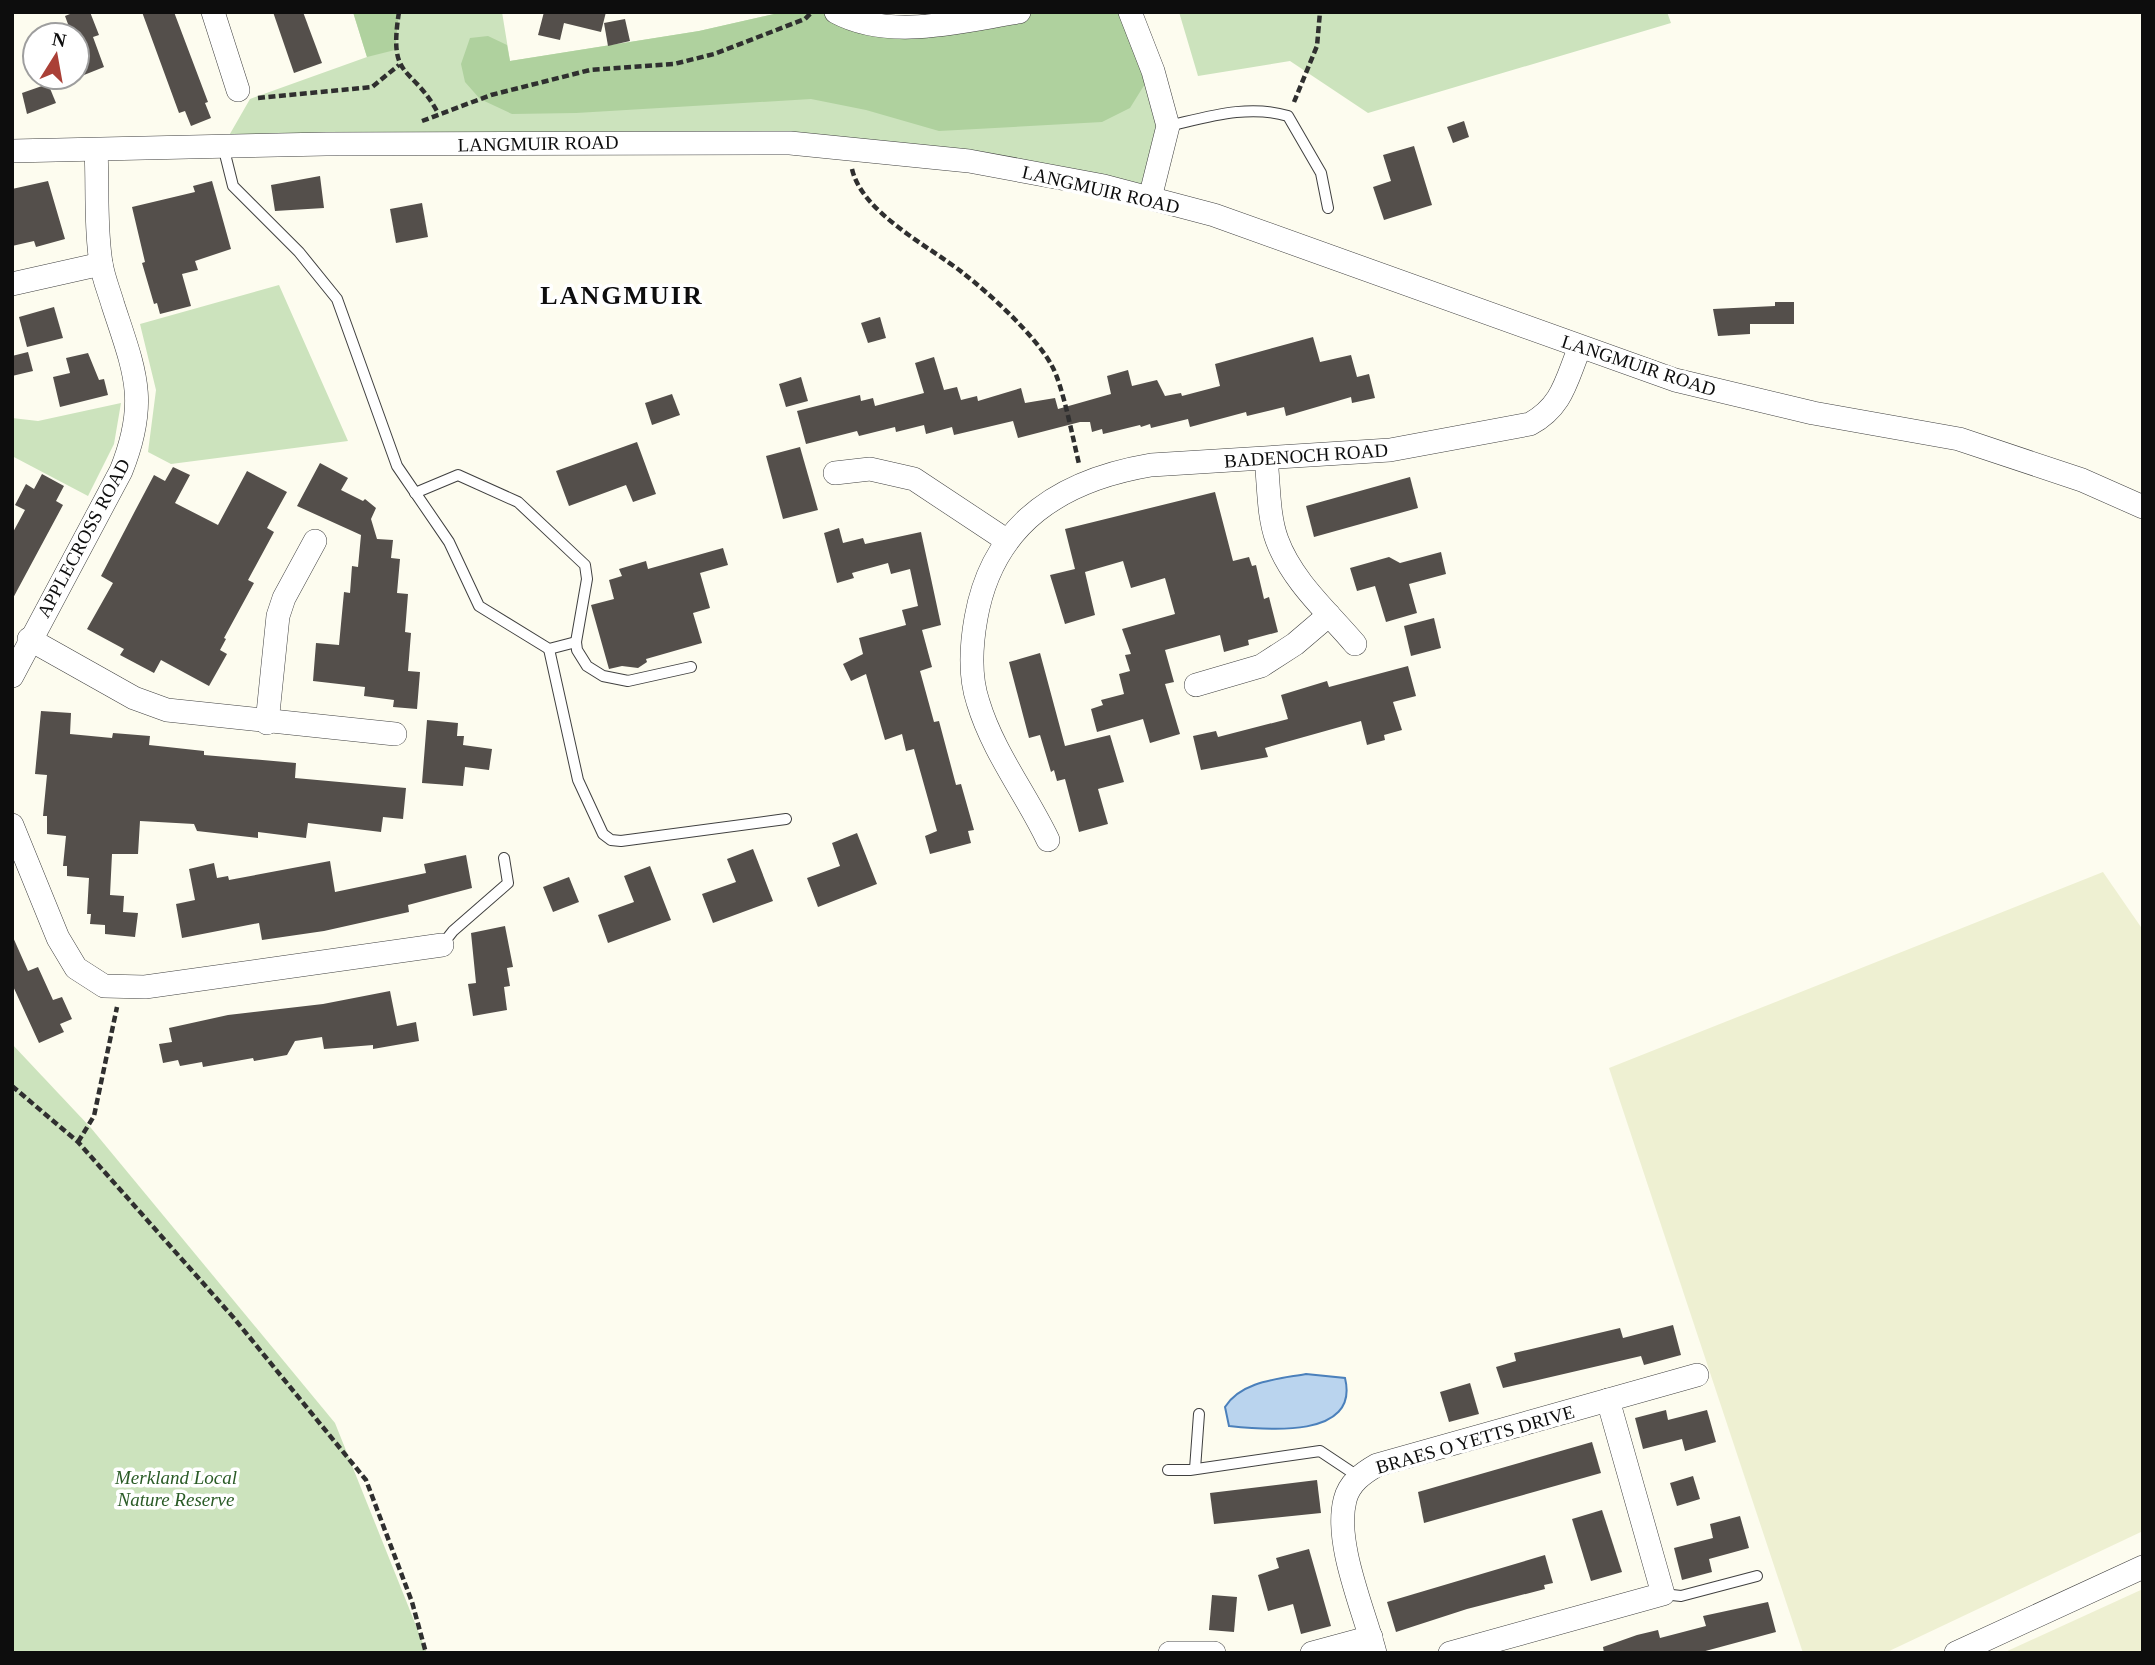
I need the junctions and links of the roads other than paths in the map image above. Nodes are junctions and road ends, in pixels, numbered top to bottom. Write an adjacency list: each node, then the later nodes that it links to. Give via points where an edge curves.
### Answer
1 (213, 12): 5 (street)
2 (836, 12): 3 (street, via 854,22 922,27)
3 (1019, 12)
4 (1130, 12): 6 (street)
5 (238, 90)
6 (1168, 126): 10 (street); 11 (lane, via 1246,109 1289,116 1321,173)
7 (223, 146): 8 (street, LANGMUIR ROAD); 10 (street, LANGMUIR ROAD, via 790,143 969,161); 17 (lane, via 233,186 299,251 337,299 397,466)
8 (96, 149): 9 (street, LANGMUIR ROAD); 12 (street, APPLECROSS ROAD)
9 (12, 150)
10 (1150, 198): 14 (street, LANGMUIR ROAD, via 1273,234)
11 (1328, 208)
12 (101, 264): 13 (street); 22 (street, APPLECROSS ROAD, via 138,388 135,431 121,471)
13 (12, 284)
14 (1580, 347): 15 (street, BADENOCH ROAD, via 1558,402 1530,424 1390,450); 18 (street, LANGMUIR ROAD, via 1744,398 1959,439 2060,472)
15 (1266, 459): 19 (street, BADENOCH ROAD, via 1151,465 1084,482 1046,503); 21 (street, via 1280,548 1298,579)
16 (835, 473): 19 (street, via 870,469 914,479)
17 (415, 493): 23 (lane, via 458,475 518,502 572,551 585,565 587,579); 25 (lane, via 449,542 479,606)
18 (2143, 507)
19 (1006, 540): 33 (street, BADENOCH ROAD, via 978,606 972,670 987,729)
20 (315, 541): 29 (street, via 278,616)
21 (1329, 615): 24 (street); 28 (street, via 1261,666)
22 (29, 639): 27 (street, APPLECROSS ROAD); 29 (street, via 134,698 167,710)
23 (576, 642): 25 (lane); 26 (lane, via 582,659 603,676 628,681)
24 (1355, 645)
25 (549, 649): 31 (lane, via 578,780 603,834 611,840)
26 (691, 667)
27 (12, 676)
28 (1196, 685)
29 (267, 723): 30 (street)
30 (395, 734)
31 (786, 818)
32 (12, 825): 35 (street, via 58,938 76,968 104,986 120,989)
33 (1048, 840)
34 (504, 858): 35 (lane, via 508,883)
35 (442, 945)
36 (1697, 1375): 37 (street, BRAES O YETTS DRIVE)
37 (1608, 1400): 41 (street, BRAES O YETTS DRIVE, via 1377,1465); 44 (street)
38 (1199, 1414): 39 (lane)
39 (1195, 1469): 40 (lane); 41 (lane, via 1320,1451)
40 (1168, 1470)
41 (1359, 1477): 45 (street, BRAES O YETTS DRIVE, via 1345,1499 1343,1530)
42 (2143, 1567): 50 (street)
43 (1757, 1576): 44 (lane, via 1681,1597)
44 (1663, 1594): 49 (street)
45 (1373, 1645): 48 (street)
46 (1170, 1653): 47 (street)
47 (1214, 1653)
48 (1312, 1653)
49 (1450, 1653)
50 (1956, 1653)

